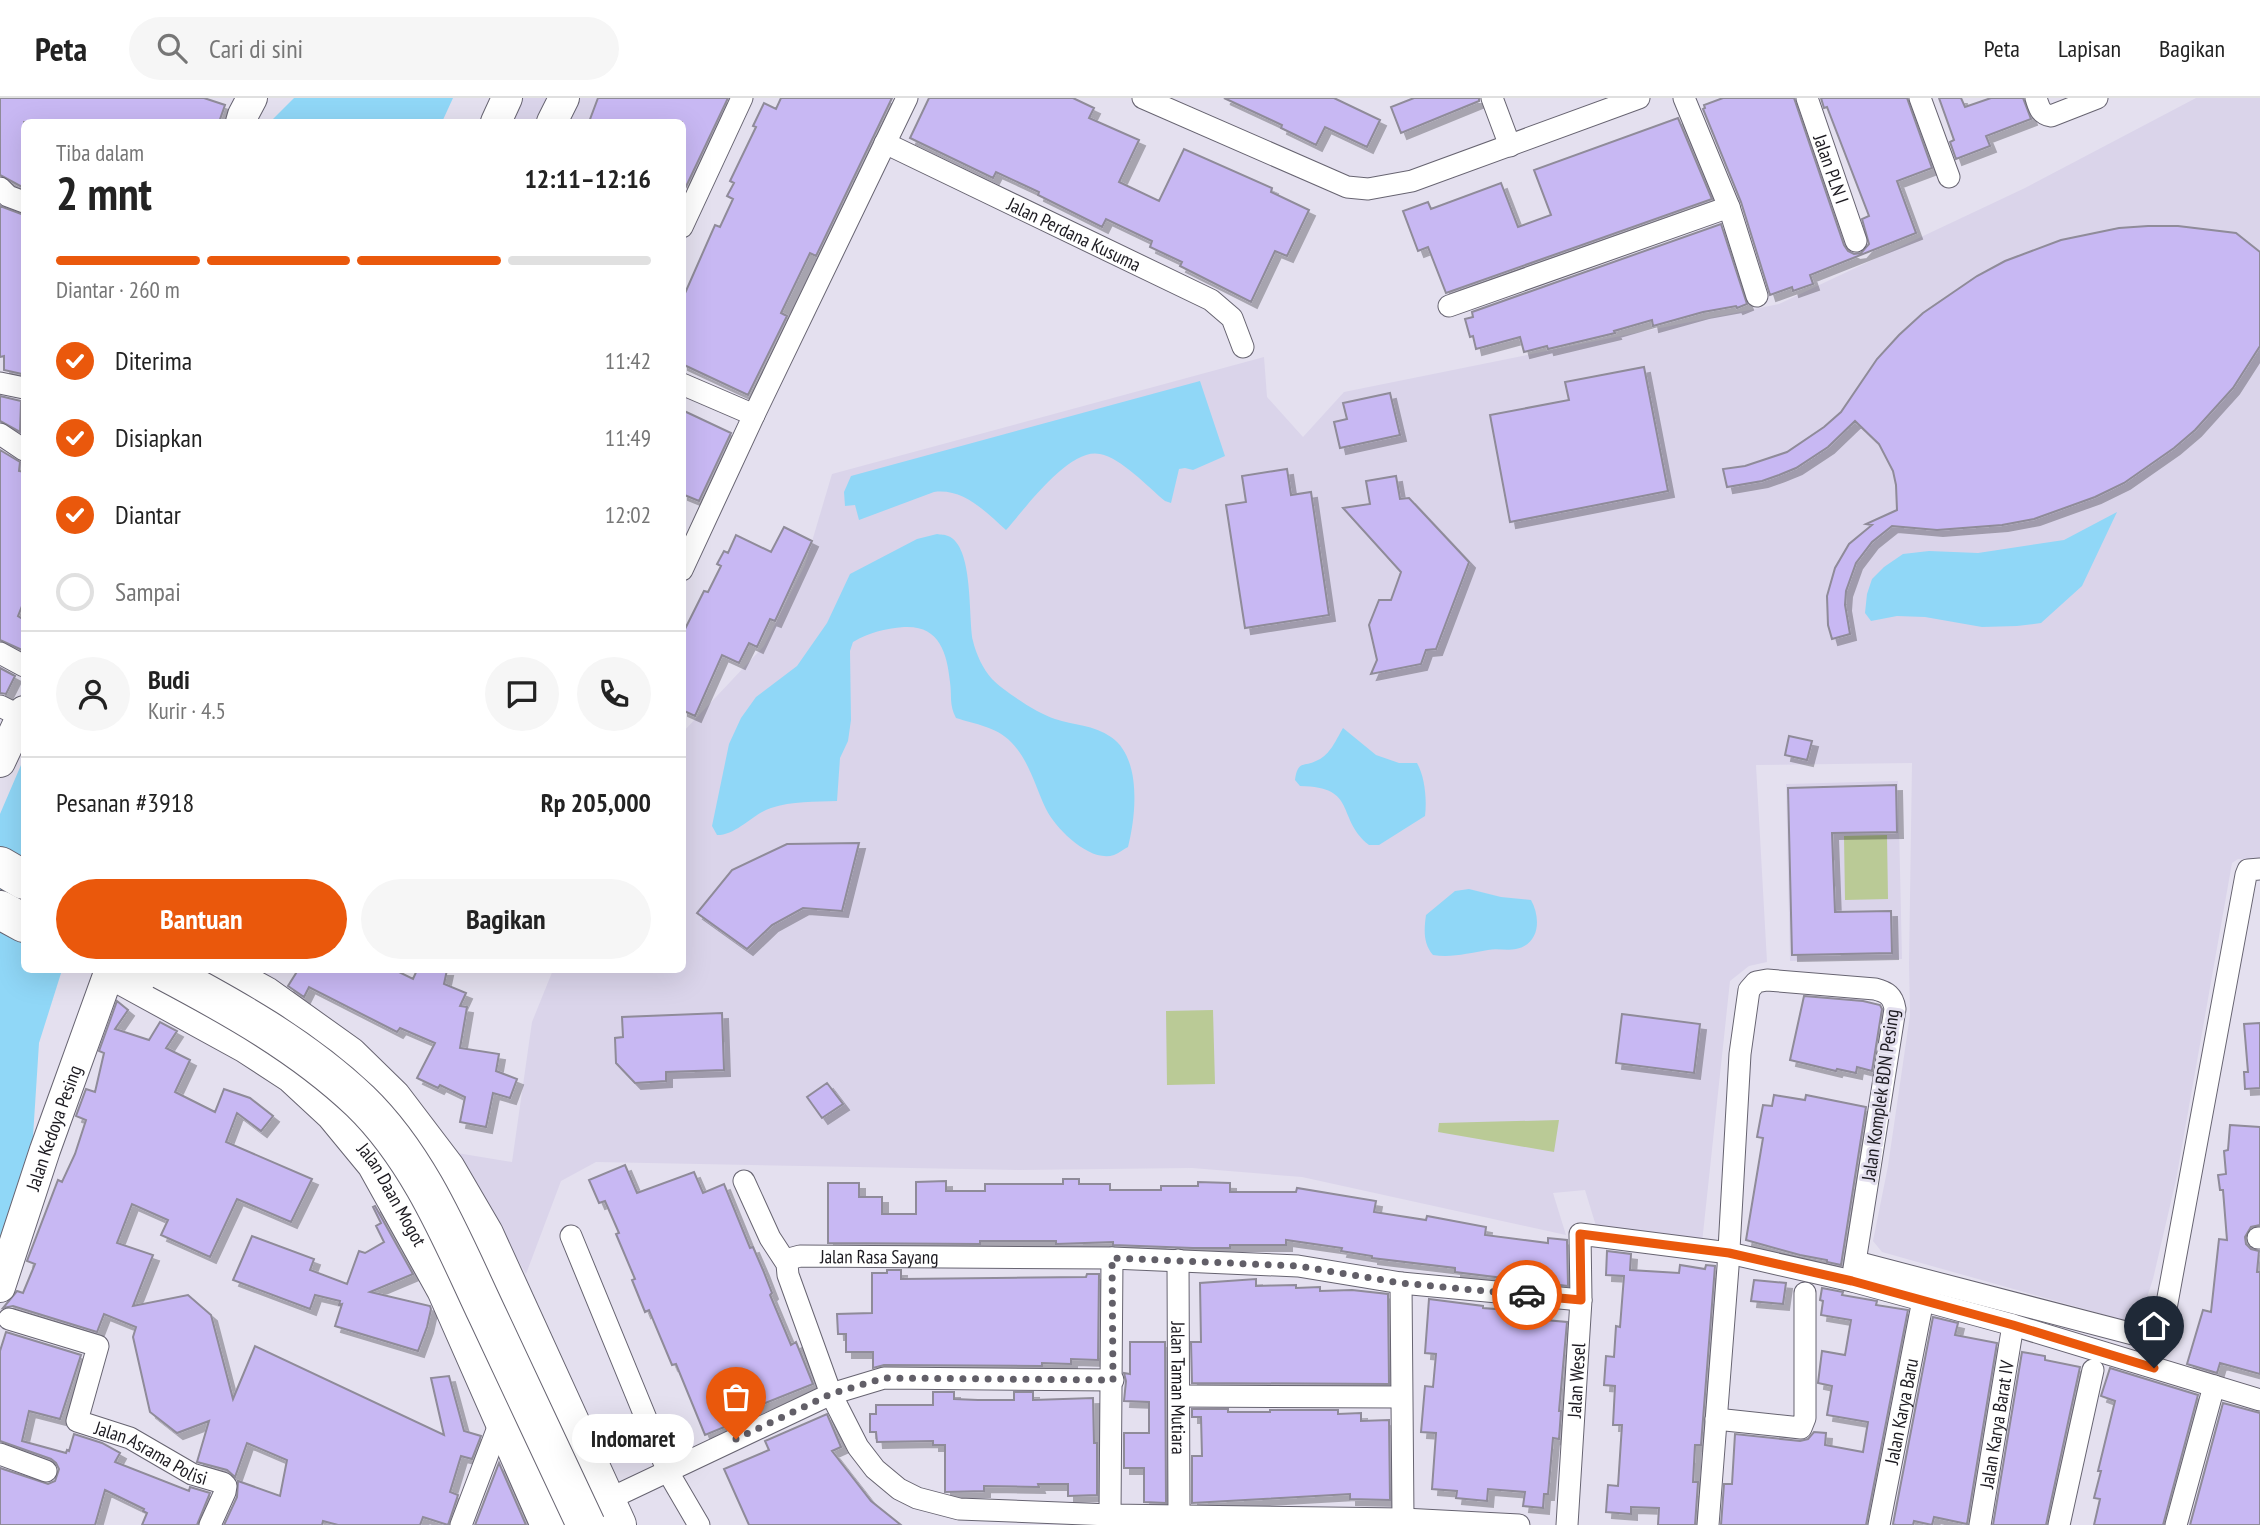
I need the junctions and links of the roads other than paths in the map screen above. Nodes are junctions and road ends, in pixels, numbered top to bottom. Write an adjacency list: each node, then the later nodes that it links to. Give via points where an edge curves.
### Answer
1 (253, 98): 14 (street)
2 (507, 98): 15 (street)
3 (564, 98): 16 (street)
4 (742, 98): 23 (street)
5 (907, 98): 17 (street)
6 (1143, 98): 18 (street, via 1347,187 1368,189 1402,183)
7 (1492, 98): 18 (street)
8 (1639, 98): 18 (street)
9 (1684, 98): 22 (street)
10 (1807, 98): 24 (street, Jalan PLN I)
11 (1920, 98): 19 (street)
12 (2036, 98): 13 (street, via 2040,110 2051,116)
13 (2097, 98)
14 (242, 119)
15 (497, 119)
16 (554, 119)
17 (885, 143): 27 (street, Jalan Perdana Kusuma, via 1211,300 1232,318); 31 (street)
18 (1510, 146)
19 (1949, 177)
20 (0, 188): 21 (street)
21 (21, 201)
22 (1729, 207): 25 (street); 26 (street)
23 (686, 218)
24 (1856, 241)
25 (1757, 296)
26 (1449, 306)
27 (1243, 346)
28 (0, 383): 30 (street)
29 (686, 386): 31 (street)
30 (21, 387)
31 (754, 415): 34 (street)
32 (0, 434): 33 (street)
33 (21, 448)
34 (686, 561)
35 (0, 653): 36 (street)
36 (21, 664)
37 (15, 711): 38 (street)
38 (0, 762)
39 (0, 851): 40 (highway)
40 (21, 862)
41 (0, 866): 43 (highway)
42 (2260, 869): 65 (street, via 2248,870 2246,875)
43 (21, 878)
44 (0, 883): 45 (highway)
45 (21, 894)
46 (0, 910): 47 (highway)
47 (21, 921)
48 (135, 973): 59 (street, Jalan Kedoya Pesing, via 45,1150); 76 (highway, Jalan Daan Mogot, via 293,1074 334,1112 376,1163 446,1289); 82 (highway, Jalan Daan Mogot, bridge, via 233,1008 296,1048 360,1102 424,1185)
49 (195, 973): 82 (highway, Jalan Daan Mogot, via 244,999 306,1041 358,1084 407,1139 443,1195)
50 (223, 973): 74 (highway, via 309,1026 349,1056 392,1098 446,1169 484,1234)
51 (744, 1181): 56 (street)
52 (571, 1236): 79 (street)
53 (1729, 1253): 57 (street); 57 (street, Jalan Komplek BDN Pesing, via 1740,1054 1749,990 1756,982 1767,980 1875,989 1886,992 1895,1009); 61 (street, Jalan Wesel, via 1580,1234); 75 (street)
54 (1112, 1258): 55 (street, Jalan Rasa Sayang); 56 (street, Jalan Rasa Sayang, via 796,1256); 68 (street)
55 (1178, 1260): 58 (street, Jalan Rasa Sayang, via 1298,1266); 71 (street, Jalan Taman Mutiara)
56 (787, 1264): 70 (street)
57 (1854, 1272): 62 (street); 65 (street)
58 (1401, 1283): 61 (street, Jalan Rasa Sayang); 72 (street)
59 (0, 1287)
60 (1805, 1293): 75 (street, via 1805,1418 1801,1428)
61 (1574, 1299): 89 (street, Jalan Wesel)
62 (1923, 1300): 64 (street); 91 (street, Jalan Karya Baru)
63 (9, 1319): 84 (street, Jalan Asrama Polisi, via 98,1346 77,1421 130,1438 192,1474 223,1483 225,1492)
64 (2013, 1325): 66 (street); 92 (street, Jalan Karya Barat IV)
65 (2160, 1342): 66 (street)
66 (2154, 1368): 69 (street)
67 (2093, 1370): 93 (street)
68 (1113, 1380): 70 (street, via 884,1378); 80 (street)
69 (2214, 1386): 73 (street); 94 (street)
70 (831, 1394): 79 (street); 80 (street, via 858,1447 875,1469 917,1498 950,1508)
71 (1180, 1396): 72 (street); 81 (street, Jalan Taman Mutiara)
72 (1401, 1396): 83 (street)
73 (2260, 1400)
74 (566, 1416): 76 (highway); 82 (highway)
75 (1716, 1419): 90 (street)
76 (507, 1429): 85 (street); 86 (highway, Jalan Daan Mogot)
77 (0, 1454): 78 (street)
78 (46, 1471)
79 (668, 1472): 82 (street); 87 (street)
80 (1110, 1515): 81 (street)
81 (1179, 1516): 83 (street)
82 (602, 1519)
83 (1402, 1519): 88 (street)
84 (210, 1525)
85 (461, 1525)
86 (550, 1525)
87 (699, 1525)
88 (1519, 1525)
89 (1567, 1525)
90 (1708, 1525)
91 (1879, 1525)
92 (1980, 1525)
93 (2059, 1525)
94 (2176, 1525)

